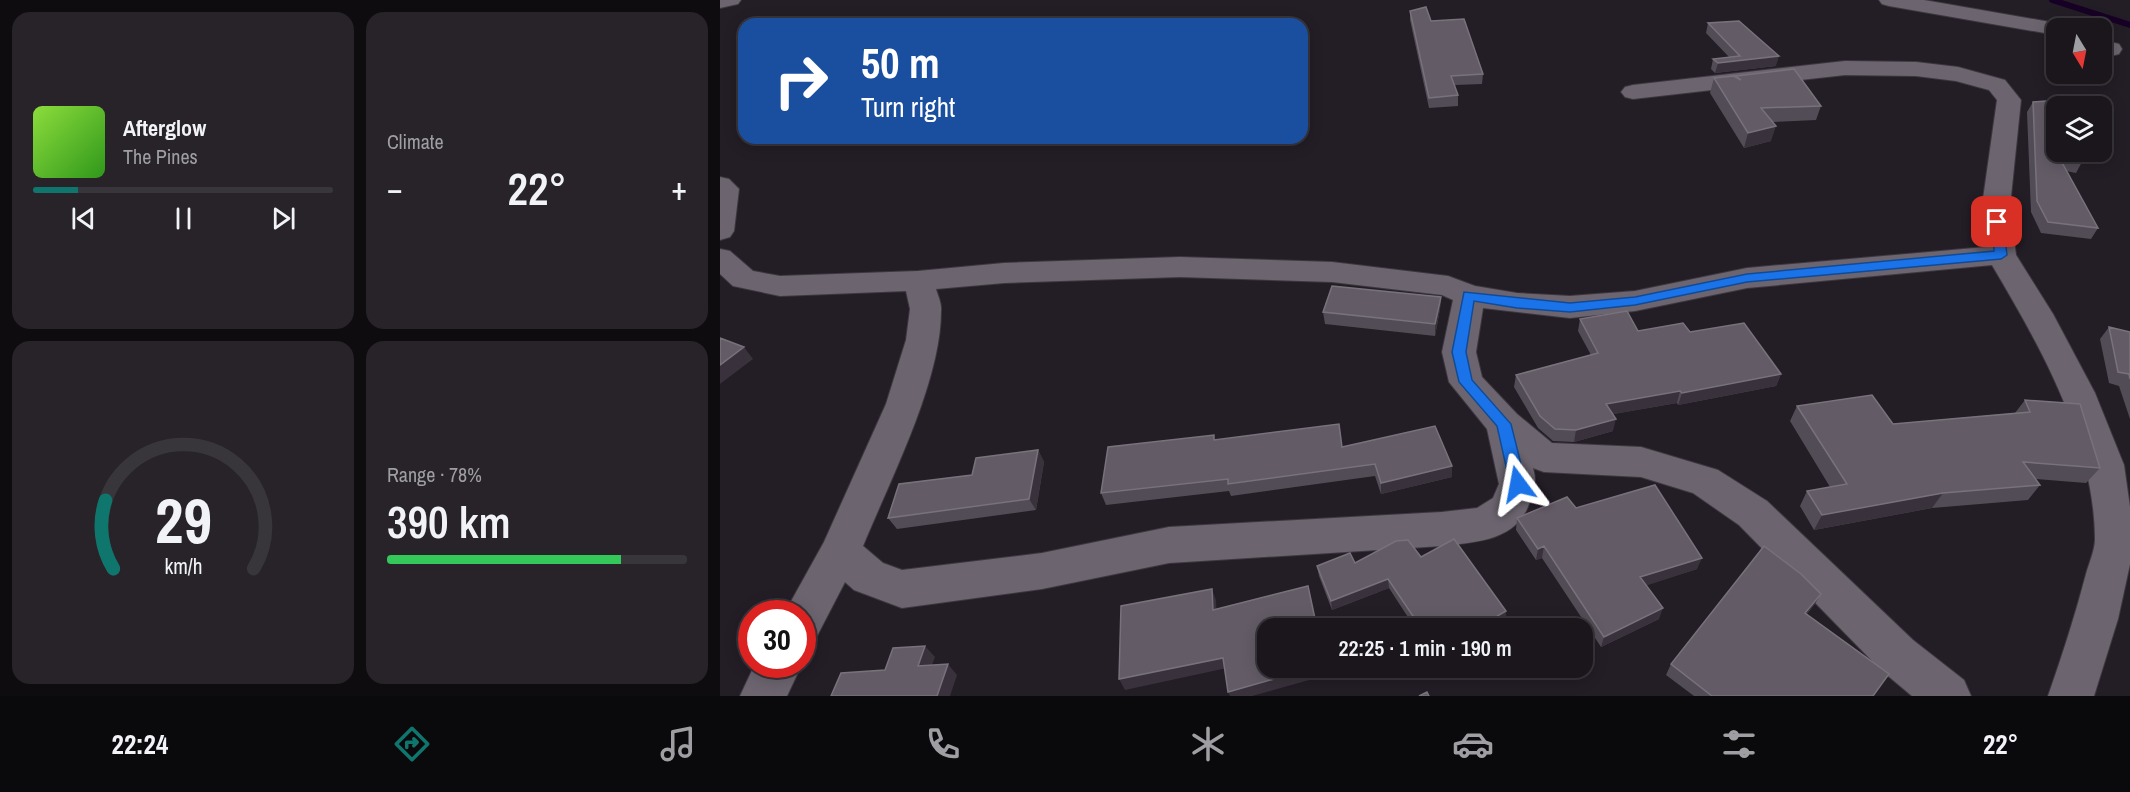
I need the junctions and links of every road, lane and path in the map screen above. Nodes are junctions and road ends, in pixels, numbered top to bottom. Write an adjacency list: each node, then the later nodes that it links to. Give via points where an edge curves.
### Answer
1 (731, 0): 3 (street)
2 (1889, 0): 4 (street)
3 (720, 2)
4 (2046, 27)
5 (1633, 92): 8 (street, via 1845,68 1916,69 1958,74 1997,85 2009,100 1996,206)
6 (720, 185): 7 (street, via 726,189)
7 (720, 231)
8 (2001, 255): 11 (street, via 1747,278 1635,301 1570,307); 18 (street, via 2078,393 2105,465 2115,541 2096,619)
9 (720, 258): 10 (street, via 744,279 780,286)
10 (918, 280): 11 (street, via 1180,267 1332,273 1448,286); 13 (street, via 926,309 904,404)
11 (1469, 295): 12 (street, via 1459,352 1466,382)
12 (1504, 424): 13 (street, via 1518,484 1508,509 1485,524 1169,545 1042,571 902,589 869,577); 17 (street, via 1544,457 1641,462 1705,481 1754,513 1897,655)
13 (840, 552): 14 (street)
14 (814, 600)
15 (773, 678): 16 (street)
16 (763, 696)
17 (1948, 696)
18 (2071, 696)

